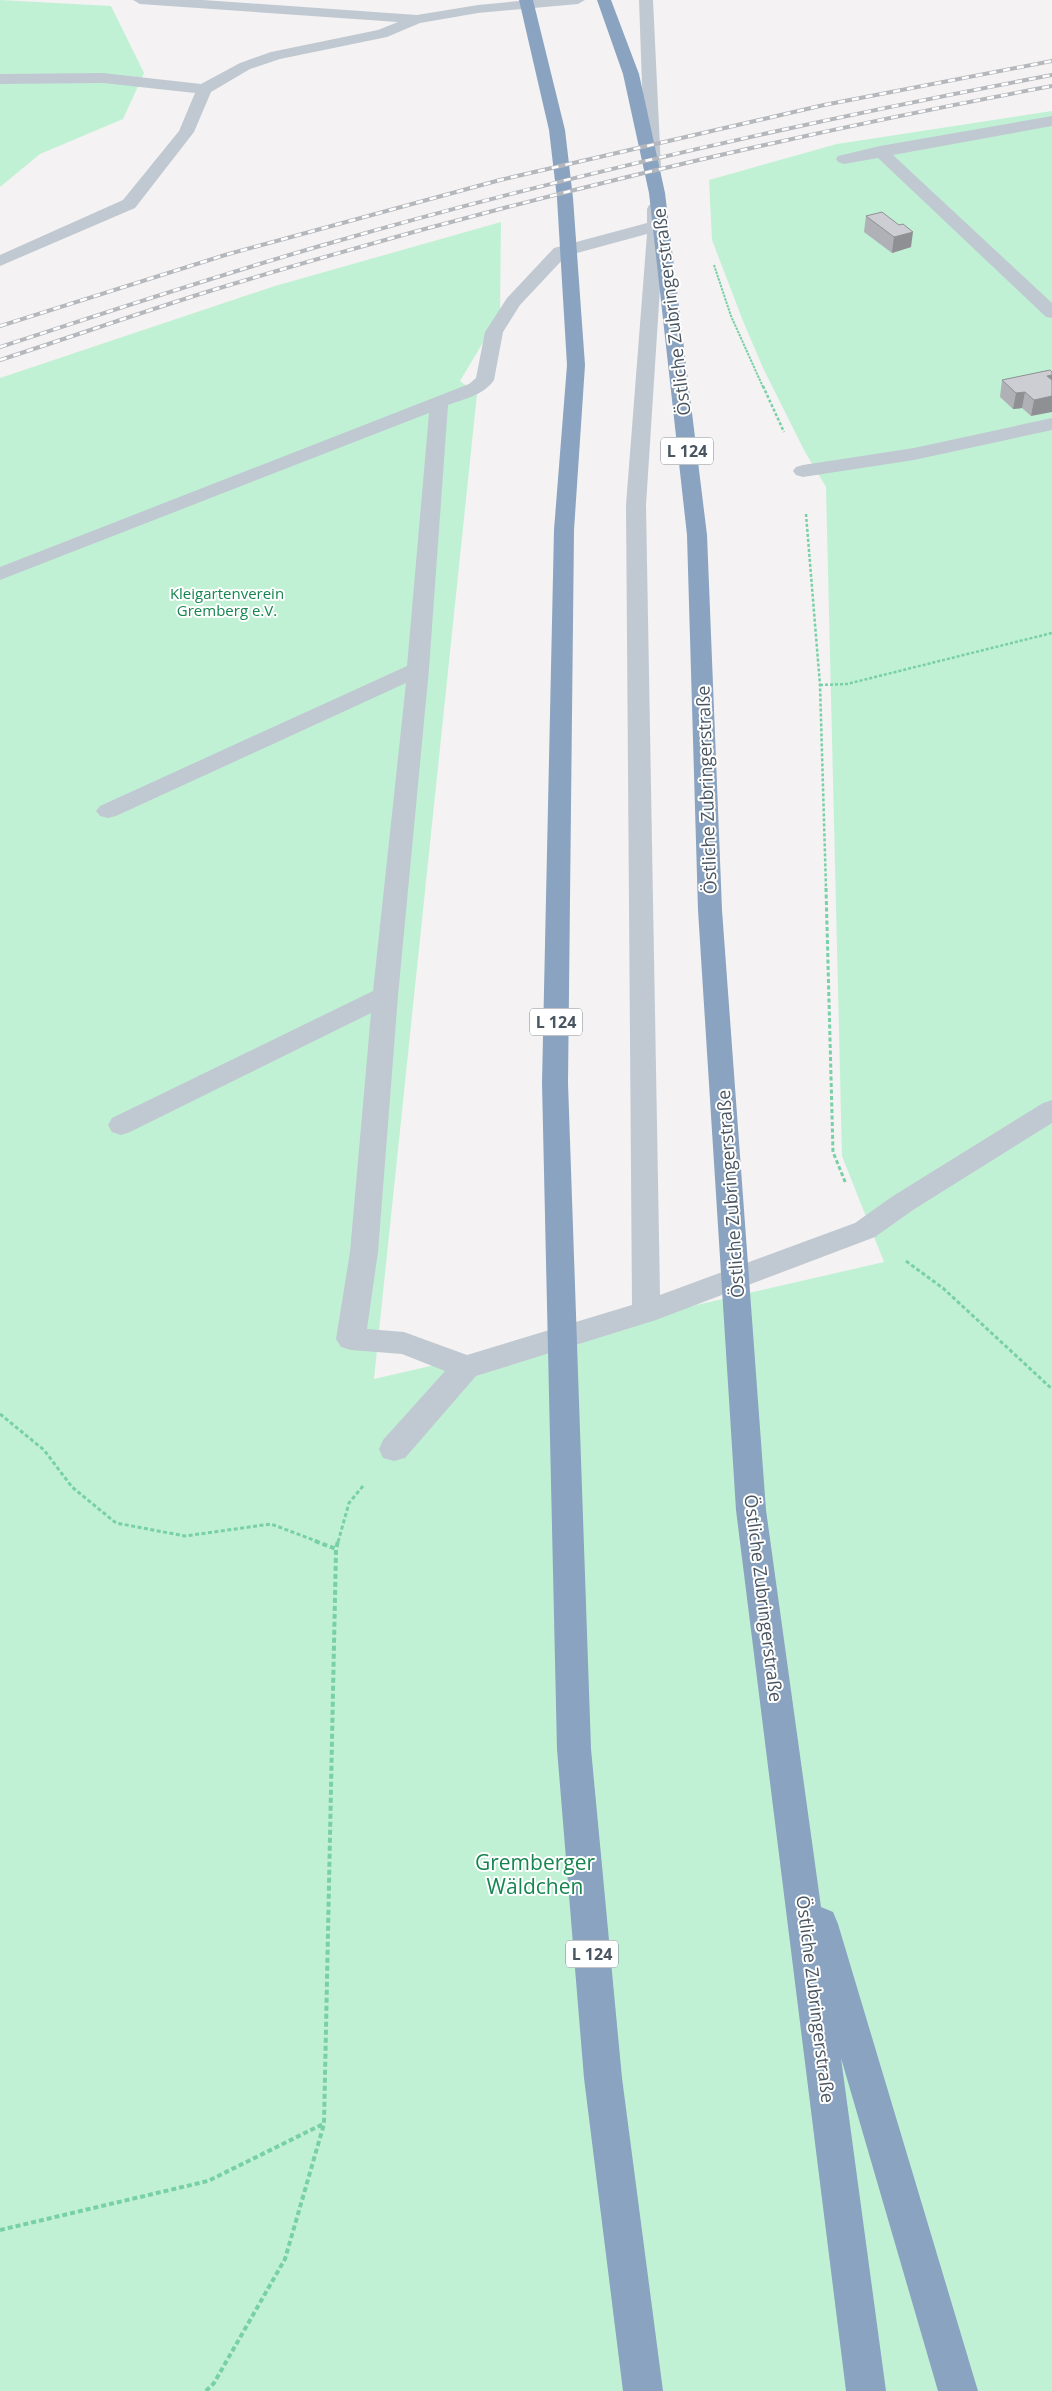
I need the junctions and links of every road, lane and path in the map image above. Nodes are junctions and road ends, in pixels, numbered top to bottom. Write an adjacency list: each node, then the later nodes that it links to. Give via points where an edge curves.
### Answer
1 (140, 0): 6 (lane)
2 (526, 0): 37 (highway, L 124, via 557,130 566,198 576,365 564,530 555,1083 576,1768 603,2078)
3 (578, 0): 6 (lane, via 478,9)
4 (604, 0): 33 (highway, Östliche Zubringerstraße / L 124, via 632,74 657,193 697,535 710,910 752,1510)
5 (646, 0): 12 (lane)
6 (417, 19): 8 (lane, via 382,34 276,55 245,66)
7 (0, 79): 8 (lane, via 103,78)
8 (204, 89): 13 (lane, via 186,132 129,204)
9 (1052, 121): 10 (lane)
10 (880, 151): 11 (lane); 14 (lane)
11 (844, 159)
12 (656, 226): 15 (lane, via 560,252 513,302 494,332 485,380 476,388); 17 (path, via 713,259 731,316); 27 (lane, via 636,505)
13 (0, 261)
14 (1052, 313)
15 (439, 402): 18 (lane); 20 (lane)
16 (1052, 424): 17 (lane, via 914,454)
17 (803, 471): 21 (path)
18 (0, 574)
19 (1052, 633): 21 (path, via 847,684)
20 (418, 669): 22 (lane); 23 (lane)
21 (820, 685): 26 (path, via 834,1152)
22 (108, 811)
23 (385, 996): 25 (lane); 28 (lane, via 364,1252 351,1339 404,1344)
24 (1052, 1110): 26 (lane)
25 (121, 1125)
26 (865, 1230): 27 (lane); 29 (path, via 944,1289)
27 (646, 1312): 28 (lane)
28 (466, 1367): 31 (lane)
29 (1052, 1389)
30 (0, 1414): 32 (path, via 44,1450 72,1487 116,1523 185,1536 271,1524)
31 (394, 1449): 32 (path, via 349,1503)
32 (336, 1549): 34 (path)
33 (796, 1846): 38 (highway, Östliche Zubringerstraße / L 124); 39 (highway)
34 (324, 2124): 35 (path, via 208,2181); 36 (path, via 285,2258 214,2383)
35 (0, 2230)
36 (206, 2391)
37 (643, 2391)
38 (866, 2391)
39 (958, 2391)

